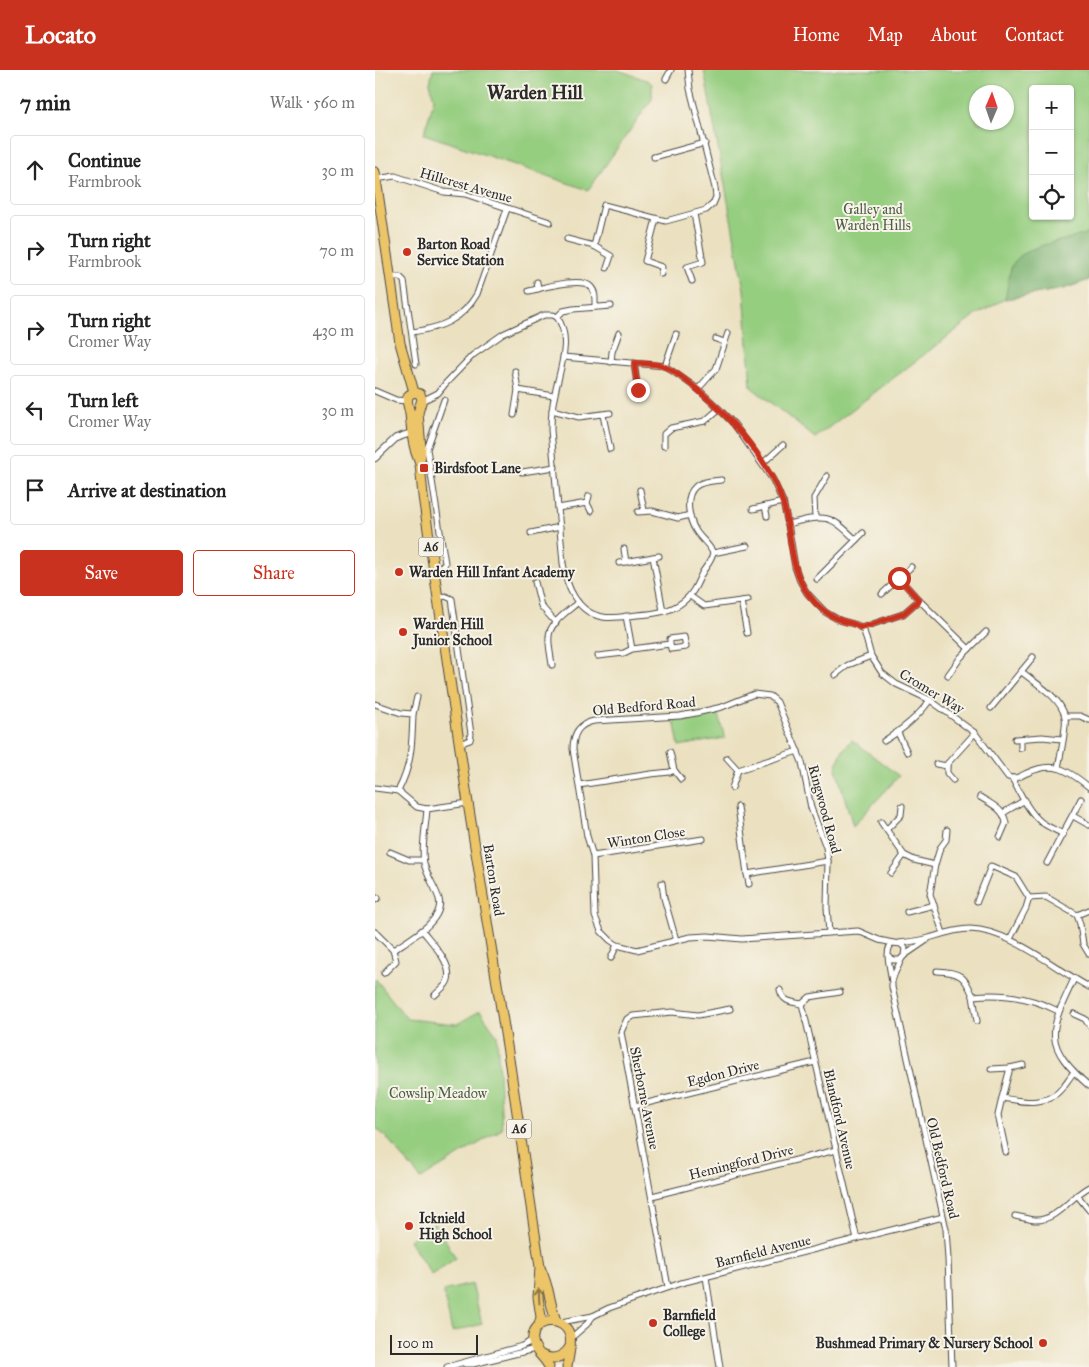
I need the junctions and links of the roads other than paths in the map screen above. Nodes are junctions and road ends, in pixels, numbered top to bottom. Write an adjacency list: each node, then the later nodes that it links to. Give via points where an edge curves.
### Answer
1 (671, 70): 3 (street)
2 (688, 70): 4 (street)
3 (666, 79)
4 (705, 143): 5 (street); 8 (street, via 716,197 706,210)
5 (654, 157)
6 (375, 175): 7 (street, Hillcrest Avenue, via 395,176 444,192 465,194); 9 (highway)
7 (507, 209): 11 (street, Hillcrest Avenue); 24 (street, via 471,304 455,319 440,327)
8 (694, 214): 10 (street, via 666,221); 17 (street, via 703,262 687,267)
9 (378, 217): 16 (highway)
10 (656, 219): 13 (street, via 604,205); 15 (street, via 645,261 662,267)
11 (550, 222)
12 (567, 239): 13 (street)
13 (594, 246): 14 (street, via 611,256)
14 (607, 268)
15 (661, 274)
16 (391, 277): 24 (street, via 400,277 404,281); 40 (highway, via 400,343)
17 (692, 281)
18 (537, 282): 19 (street)
19 (538, 289): 20 (street); 21 (street, via 571,282 586,283 593,290)
20 (529, 291)
21 (595, 306): 22 (street); 23 (street, via 567,310)
22 (611, 306)
23 (557, 317): 30 (street, via 564,336); 44 (street, via 544,315 503,334 473,355 438,393)
24 (412, 332): 33 (street)
25 (619, 333): 31 (street)
26 (728, 333): 29 (street)
27 (676, 334): 34 (street, via 671,340)
28 (716, 339): 29 (street)
29 (724, 342): 36 (street, via 716,369)
30 (563, 357): 31 (street); 41 (street)
31 (611, 362): 32 (street)
32 (634, 363): 34 (street); 38 (street)
33 (416, 364)
34 (665, 366): 36 (street)
35 (515, 371): 37 (street)
36 (698, 389): 45 (street)
37 (518, 390): 41 (street); 50 (street)
38 (638, 390)
39 (375, 391): 43 (street)
40 (414, 392): 43 (highway, via 409,395); 44 (highway, via 420,394)
41 (554, 396): 46 (street)
42 (444, 400): 49 (street)
43 (407, 403): 44 (highway, via 415,408); 52 (highway, Barton Road / A6)
44 (422, 403): 60 (highway, Barton Road / A6, via 418,413)
45 (719, 409): 54 (street, via 705,421 671,428 664,434); 59 (street)
46 (552, 410): 51 (street, via 579,417); 61 (street)
47 (431, 412): 49 (street)
48 (610, 413): 51 (street)
49 (438, 415): 91 (street, via 427,449 445,563)
50 (514, 415)
51 (603, 415): 56 (street)
52 (411, 433): 58 (street, via 387,444); 60 (highway, Barton Road / A6)
53 (783, 445): 57 (street)
54 (665, 446)
55 (771, 446): 57 (street)
56 (610, 449)
57 (777, 451): 59 (street)
58 (375, 458)
59 (763, 463): 69 (street)
60 (420, 464): 91 (highway, Barton Road / A6)
61 (555, 467): 62 (street); 72 (street)
62 (522, 472)
63 (827, 476): 77 (street, via 814,498)
64 (721, 480): 65 (street)
65 (711, 481): 66 (street); 75 (street, via 701,483 690,493)
66 (712, 488)
67 (640, 490): 75 (street, via 641,511 678,518)
68 (589, 496): 70 (street)
69 (783, 502): 71 (street); 78 (street)
70 (587, 503): 72 (street); 74 (street)
71 (765, 506): 73 (street); 76 (street)
72 (558, 508): 79 (street)
73 (753, 509)
74 (591, 511)
75 (689, 515): 86 (street)
76 (767, 516)
77 (815, 518): 78 (street); 82 (street, via 833,520)
78 (789, 524): 105 (street, via 795,567 807,593 825,612)
79 (560, 528): 80 (street); 101 (street, via 564,572)
80 (531, 533)
81 (863, 533): 82 (street)
82 (856, 540): 93 (street)
83 (747, 546): 84 (street)
84 (738, 548): 86 (street); 87 (street)
85 (624, 549): 88 (street)
86 (713, 553): 96 (street)
87 (740, 556)
88 (626, 562): 89 (street); 102 (street, via 656,557)
89 (619, 563)
90 (911, 567): 92 (street)
91 (434, 568): 97 (highway, Barton Road / A6)
92 (899, 578): 95 (street); 99 (street)
93 (817, 579)
94 (535, 582): 104 (street, via 541,606)
95 (882, 594)
96 (690, 596): 100 (street, via 704,606); 102 (street, via 675,608)
97 (439, 598): 108 (street, via 445,596 452,600); 109 (highway, Barton Road / A6)
98 (748, 600): 100 (street)
99 (919, 600): 105 (street, via 903,614); 112 (street)
100 (741, 601): 107 (street)
101 (578, 602): 103 (street, via 598,616); 104 (street)
102 (663, 611): 103 (street)
103 (626, 616): 111 (street)
104 (556, 623): 116 (street, via 549,637)
105 (861, 628): 114 (street, Cromer Way)
106 (986, 632): 112 (street)
107 (747, 633)
108 (457, 640): 109 (street); 132 (street, via 471,734 470,740)
109 (445, 642): 132 (highway, Barton Road / A6)
110 (670, 644): 111 (street)
111 (632, 649): 113 (street)
112 (969, 649): 119 (street)
113 (598, 656)
114 (871, 656): 118 (street, via 848,665); 121 (street, Cromer Way, via 882,673 896,684)
115 (1033, 658): 117 (street)
116 (552, 665)
117 (1022, 672): 123 (street); 126 (street, via 1058,702)
118 (835, 675)
119 (948, 675)
120 (417, 697): 125 (street)
121 (930, 700): 128 (street, via 919,715); 129 (street, Cromer Way)
122 (375, 704): 125 (street)
123 (991, 708)
124 (713, 709): 134 (street, Ringwood Road, via 754,694 770,696 777,702); 146 (street, Old Bedford Road, via 680,716 594,721 581,726 573,740)
125 (413, 714): 150 (street, via 411,754)
126 (1065, 716): 127 (street); 130 (street)
127 (1089, 720)
128 (898, 733): 131 (street); 136 (street)
129 (975, 733): 139 (street); 143 (street, Cromer Way)
130 (1062, 739): 133 (street, via 1018,739); 140 (street)
131 (884, 741)
132 (459, 744): 154 (highway, Barton Road / A6)
133 (1021, 748)
134 (798, 751): 142 (street, Ringwood Road); 171 (street, Ringwood Road)
135 (670, 752): 141 (street)
136 (907, 752)
137 (727, 758): 142 (street)
138 (935, 764): 139 (street)
139 (947, 766): 145 (street, via 947,774)
140 (1058, 768): 143 (street, via 1040,768); 147 (street)
141 (674, 770): 144 (street); 146 (street)
142 (738, 770): 149 (street)
143 (1012, 778): 153 (street, Cromer Way)
144 (681, 779)
145 (953, 780)
146 (579, 785): 169 (street, Old Bedford Road)
147 (1089, 787)
148 (375, 788): 150 (street)
149 (732, 788)
150 (398, 791): 157 (street, via 417,807)
151 (980, 797): 158 (street)
152 (1081, 799): 159 (street)
153 (1025, 800): 158 (street); 164 (street, Cromer Way, via 1035,816)
154 (467, 803): 157 (street); 231 (highway, Barton Road / A6)
155 (902, 806): 162 (street, via 901,815)
156 (738, 807): 175 (street)
157 (427, 809): 170 (street)
158 (1003, 813): 165 (street, via 1006,823)
159 (1073, 816): 161 (street); 164 (street)
160 (881, 822): 162 (street)
161 (1089, 825)
162 (887, 829): 168 (street)
163 (947, 830): 173 (street)
164 (1063, 834): 172 (street)
165 (1000, 837)
166 (703, 839): 169 (street, Winton Close)
167 (390, 852): 170 (street, via 409,860)
168 (903, 855): 173 (street); 174 (street)
169 (593, 856): 193 (street, Old Bedford Road, via 595,916 601,931)
170 (423, 860): 184 (street, via 439,900 437,916)
171 (828, 861): 175 (street); 186 (street, Ringwood Road, via 826,898)
172 (1047, 863)
173 (935, 865): 180 (street, via 930,894)
174 (891, 873)
175 (747, 874): 177 (street)
176 (662, 883): 190 (street)
177 (749, 884)
178 (1029, 898): 179 (street, via 1016,877 991,866); 183 (street, via 1046,897); 189 (street)
179 (977, 900)
180 (934, 905): 182 (street); 187 (street)
181 (1089, 910): 183 (street)
182 (907, 912)
183 (1077, 914): 196 (street, via 1083,944)
184 (422, 930): 194 (street); 206 (street, via 449,967 447,983)
185 (375, 932): 194 (street)
186 (829, 933): 190 (street); 191 (street, via 858,931)
187 (943, 933): 188 (street); 189 (street, via 969,929)
188 (929, 938): 192 (street); 197 (street)
189 (1010, 939): 202 (street)
190 (676, 940): 193 (street, via 637,950)
191 (879, 940): 192 (street); 195 (street, Old Bedford Road)
192 (896, 943): 195 (street, via 889,946); 197 (street, via 905,948)
193 (617, 945): 198 (street)
194 (393, 950): 200 (street, via 396,961)
195 (887, 954): 197 (street, via 893,960); 201 (street, Old Bedford Road)
196 (1089, 954)
197 (903, 957): 201 (street, Old Bedford Road)
198 (611, 958)
199 (937, 971): 207 (street, via 960,975)
200 (384, 973)
201 (893, 978): 229 (street, Old Bedford Road, via 892,987)
202 (1074, 978): 203 (street); 210 (street)
203 (1089, 987)
204 (780, 990): 208 (street, via 781,997)
205 (840, 992): 208 (street, via 810,998)
206 (435, 995)
207 (973, 996): 210 (street, via 1011,996 1035,1001); 212 (street)
208 (802, 1004): 214 (street, Blandford Avenue)
209 (730, 1008): 221 (street, Sherborne Avenue, via 698,1015 672,1012 627,1019 621,1032)
210 (1058, 1011): 218 (street, via 1053,1028 1057,1050)
211 (1074, 1014): 213 (street)
212 (977, 1021)
213 (1089, 1025)
214 (815, 1062): 221 (street, Egdon Drive); 222 (street, Blandford Avenue)
215 (1023, 1065): 216 (street)
216 (1010, 1068): 217 (street); 220 (street)
217 (991, 1069)
218 (1073, 1072): 219 (street); 220 (street, via 1057,1093 1044,1100 1028,1103)
219 (1089, 1086)
220 (1002, 1098): 223 (street, via 998,1115)
221 (635, 1106): 226 (street, Sherborne Avenue)
222 (836, 1150): 226 (street, Hemingford Drive); 230 (street, Blandford Avenue)
223 (1006, 1152)
224 (1089, 1187): 225 (street)
225 (1077, 1195): 227 (street); 228 (street, via 1047,1218 1036,1220)
226 (652, 1196): 233 (street, Sherborne Avenue)
227 (1089, 1210)
228 (1015, 1216)
229 (943, 1217): 230 (street, Barnfield Avenue); 245 (street, Old Bedford Road)
230 (857, 1239): 232 (street, Barnfield Avenue)
231 (539, 1267): 235 (highway, A6); 236 (highway, A6, one-way to 231)
232 (706, 1278): 233 (street, Barnfield Avenue); 244 (street)
233 (668, 1287): 234 (street, Barnfield Avenue)
234 (593, 1316): 235 (street, Barnfield Avenue); 238 (street, Barnfield Avenue)
235 (558, 1322): 236 (highway); 238 (highway, A6, via 569,1330)
236 (539, 1325): 237 (highway, A6)
237 (533, 1337): 239 (highway); 240 (street, via 522,1346)
238 (570, 1342): 239 (highway, via 562,1356 557,1358 551,1359); 243 (highway)
239 (538, 1352): 240 (street); 242 (highway)
240 (462, 1366): 241 (street)
241 (447, 1367)
242 (549, 1367)
243 (567, 1367)
244 (720, 1367)
245 (952, 1367)

